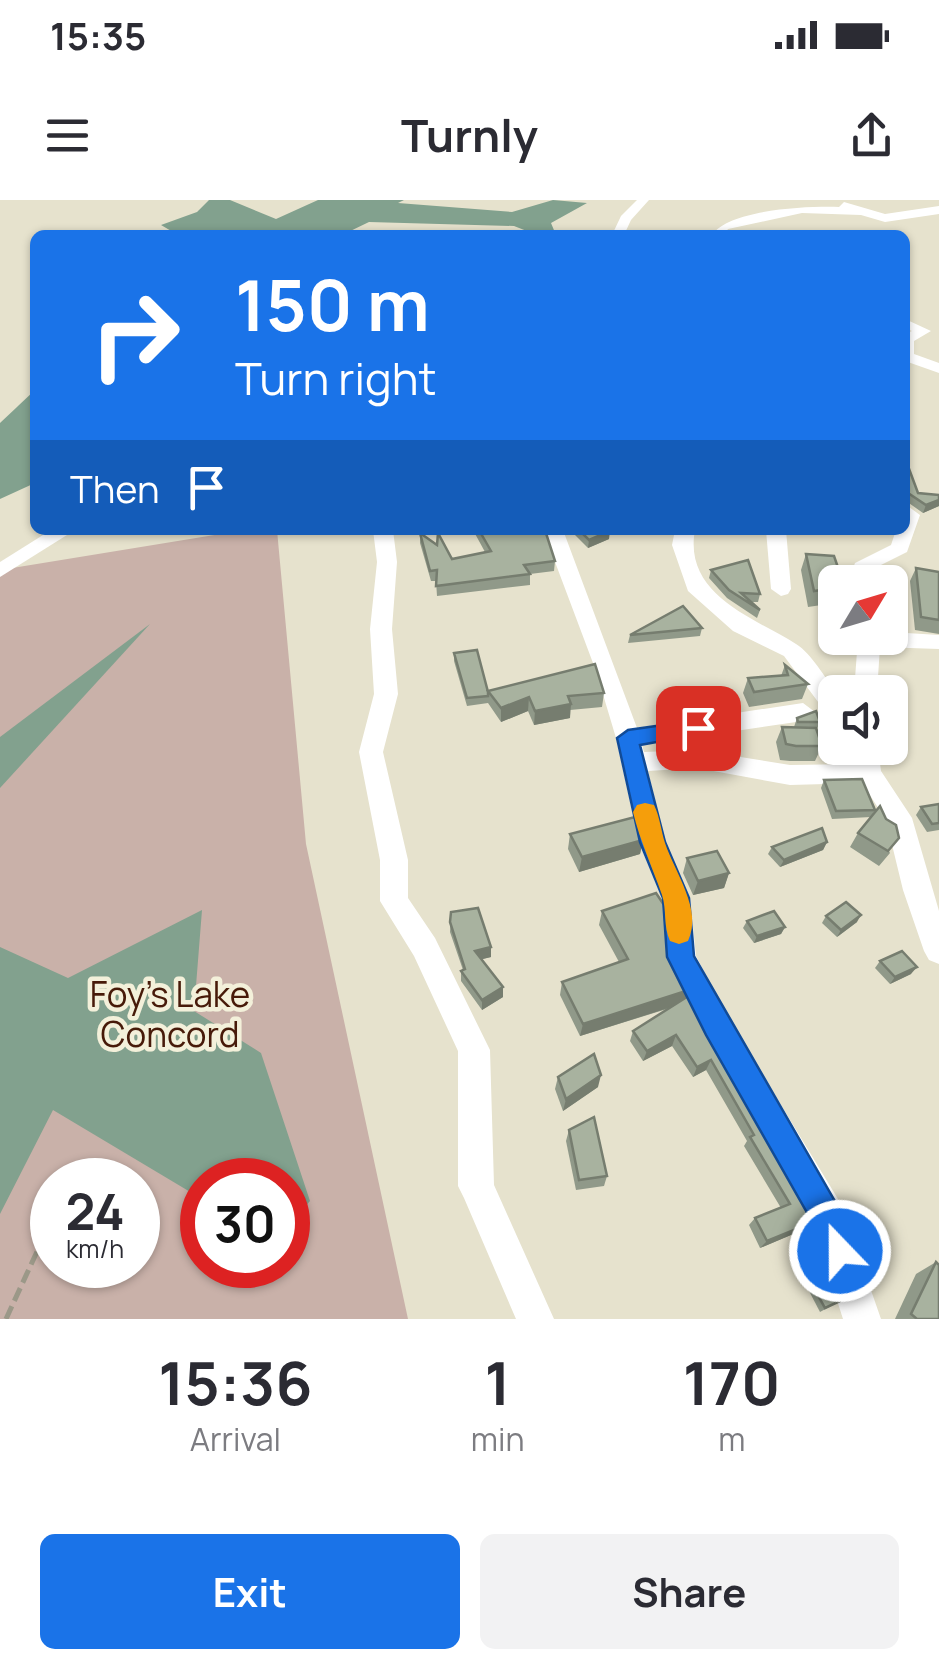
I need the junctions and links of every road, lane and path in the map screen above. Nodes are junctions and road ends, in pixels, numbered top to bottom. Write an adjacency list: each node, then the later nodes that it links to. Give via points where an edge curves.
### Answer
1 (643, 200): 5 (street)
2 (836, 200): 4 (street)
3 (939, 210): 4 (street, via 885,218)
4 (856, 212): 6 (street, via 802,209)
5 (620, 230)
6 (721, 230)
7 (910, 325): 8 (street, via 924,331)
8 (910, 337)
9 (910, 357): 10 (street)
10 (939, 368)
11 (56, 535): 18 (street)
12 (384, 535): 30 (street, via 386,694 371,752 394,860 394,901 425,947 474,1050 476,1186)
13 (555, 535): 24 (street)
14 (684, 535): 22 (street, via 695,586 741,626 792,650)
15 (777, 535): 19 (street)
16 (904, 535): 17 (street, via 900,548)
17 (866, 565)
18 (0, 571)
19 (782, 589)
20 (908, 640): 21 (street)
21 (939, 642)
22 (818, 685)
23 (804, 712): 24 (street)
24 (630, 750): 25 (street, via 790,776); 31 (street, via 652,842 676,898 681,957 828,1217)
25 (843, 765)
26 (870, 765): 27 (street, via 900,818)
27 (939, 951)
28 (30, 1267): 29 (path)
29 (6, 1319)
30 (534, 1319)
31 (862, 1319)

